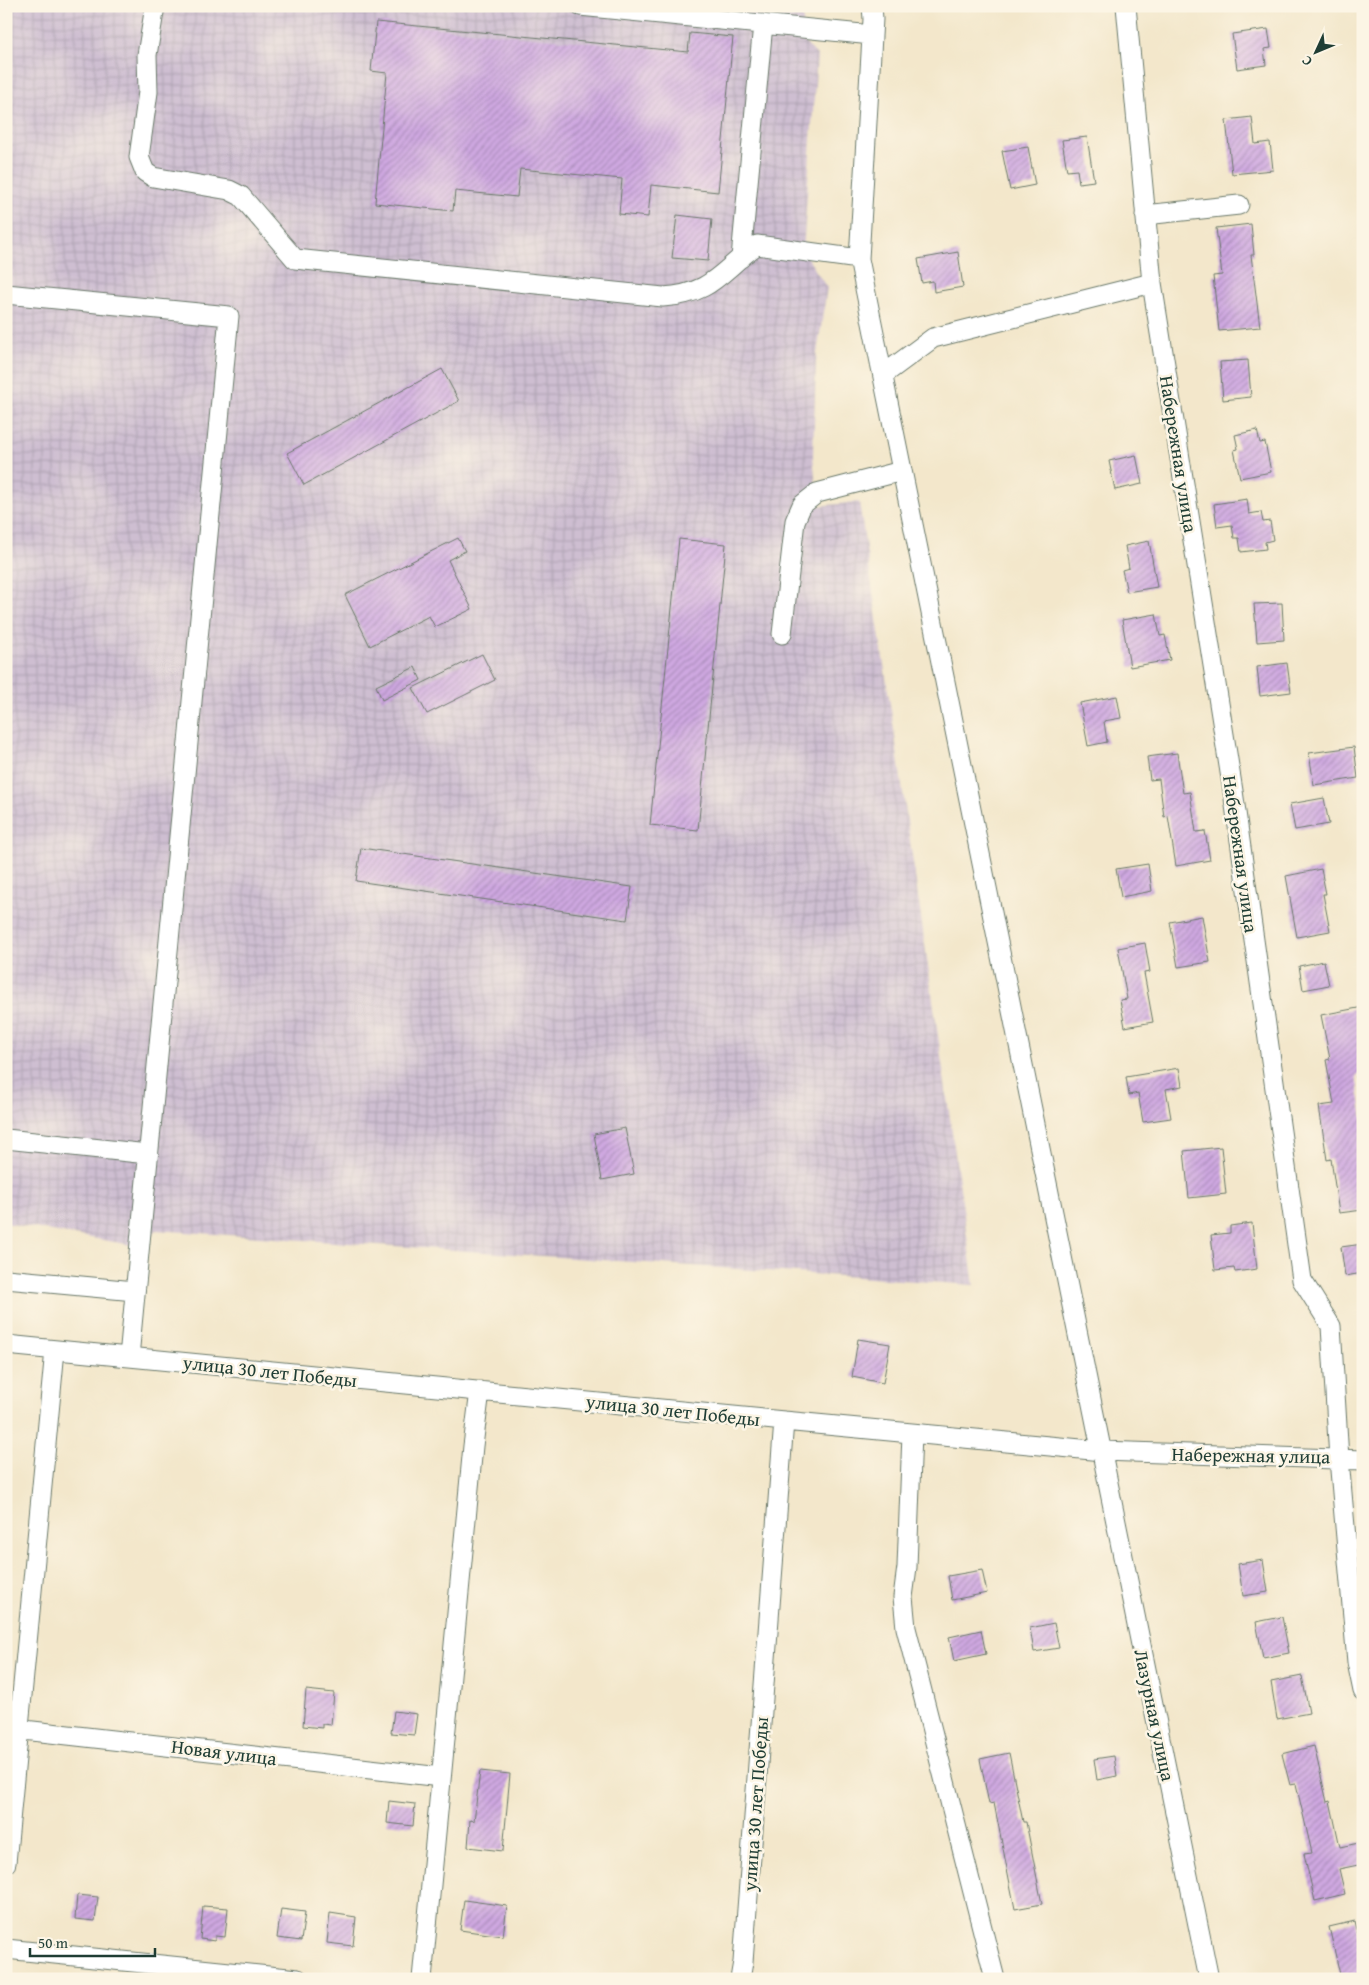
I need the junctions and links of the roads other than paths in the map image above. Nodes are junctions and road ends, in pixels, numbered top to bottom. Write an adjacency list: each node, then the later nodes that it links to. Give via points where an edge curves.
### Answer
1 (155, 6): 9 (street, via 147,55 148,92 139,157 145,172 153,177 229,190 241,196 295,260 663,297 681,296 712,283)
2 (580, 6): 5 (street)
3 (872, 6): 6 (street, Лазурная улица)
4 (1126, 6): 8 (street, Набережная улица)
5 (763, 24): 6 (street); 9 (street)
6 (872, 35): 10 (street, Лазурная улица)
7 (1239, 205): 8 (street)
8 (1146, 215): 11 (street, Набережная улица)
9 (741, 258): 10 (street, via 757,245)
10 (859, 260): 13 (street, Лазурная улица)
11 (1152, 283): 13 (street, via 933,338); 27 (street, Набережная улица, via 1233,791 1302,1280 1331,1326)
12 (6, 294): 17 (street, via 229,316)
13 (883, 375): 14 (street, Лазурная улица)
14 (902, 471): 15 (street, via 817,493 802,505 795,521); 26 (street, Лазурная улица)
15 (782, 634)
16 (6, 1139): 17 (street)
17 (148, 1154): 19 (street)
18 (6, 1279): 19 (street)
19 (135, 1291): 22 (street)
20 (6, 1345): 21 (street, улица 30 лет Победы)
21 (56, 1350): 22 (street, улица 30 лет Победы); 30 (street)
22 (129, 1357): 23 (street, улица 30 лет Победы)
23 (480, 1391): 24 (street, улица 30 лет Победы); 31 (street)
24 (784, 1421): 25 (street, Набережная улица); 36 (street, улица 30 лет Победы)
25 (912, 1433): 26 (street, Набережная улица); 37 (street, via 903,1596 906,1628)
26 (1102, 1450): 27 (street, Набережная улица); 38 (street, Лазурная улица)
27 (1339, 1459): 28 (street); 29 (street, via 1357,1662)
28 (1363, 1460)
29 (1363, 1692)
30 (13, 1728): 31 (street, Новая улица); 32 (street)
31 (441, 1777): 35 (street)
32 (6, 1863)
33 (6, 1948): 34 (street)
34 (298, 1979)
35 (422, 1979)
36 (740, 1979)
37 (995, 1979)
38 (1209, 1979)

